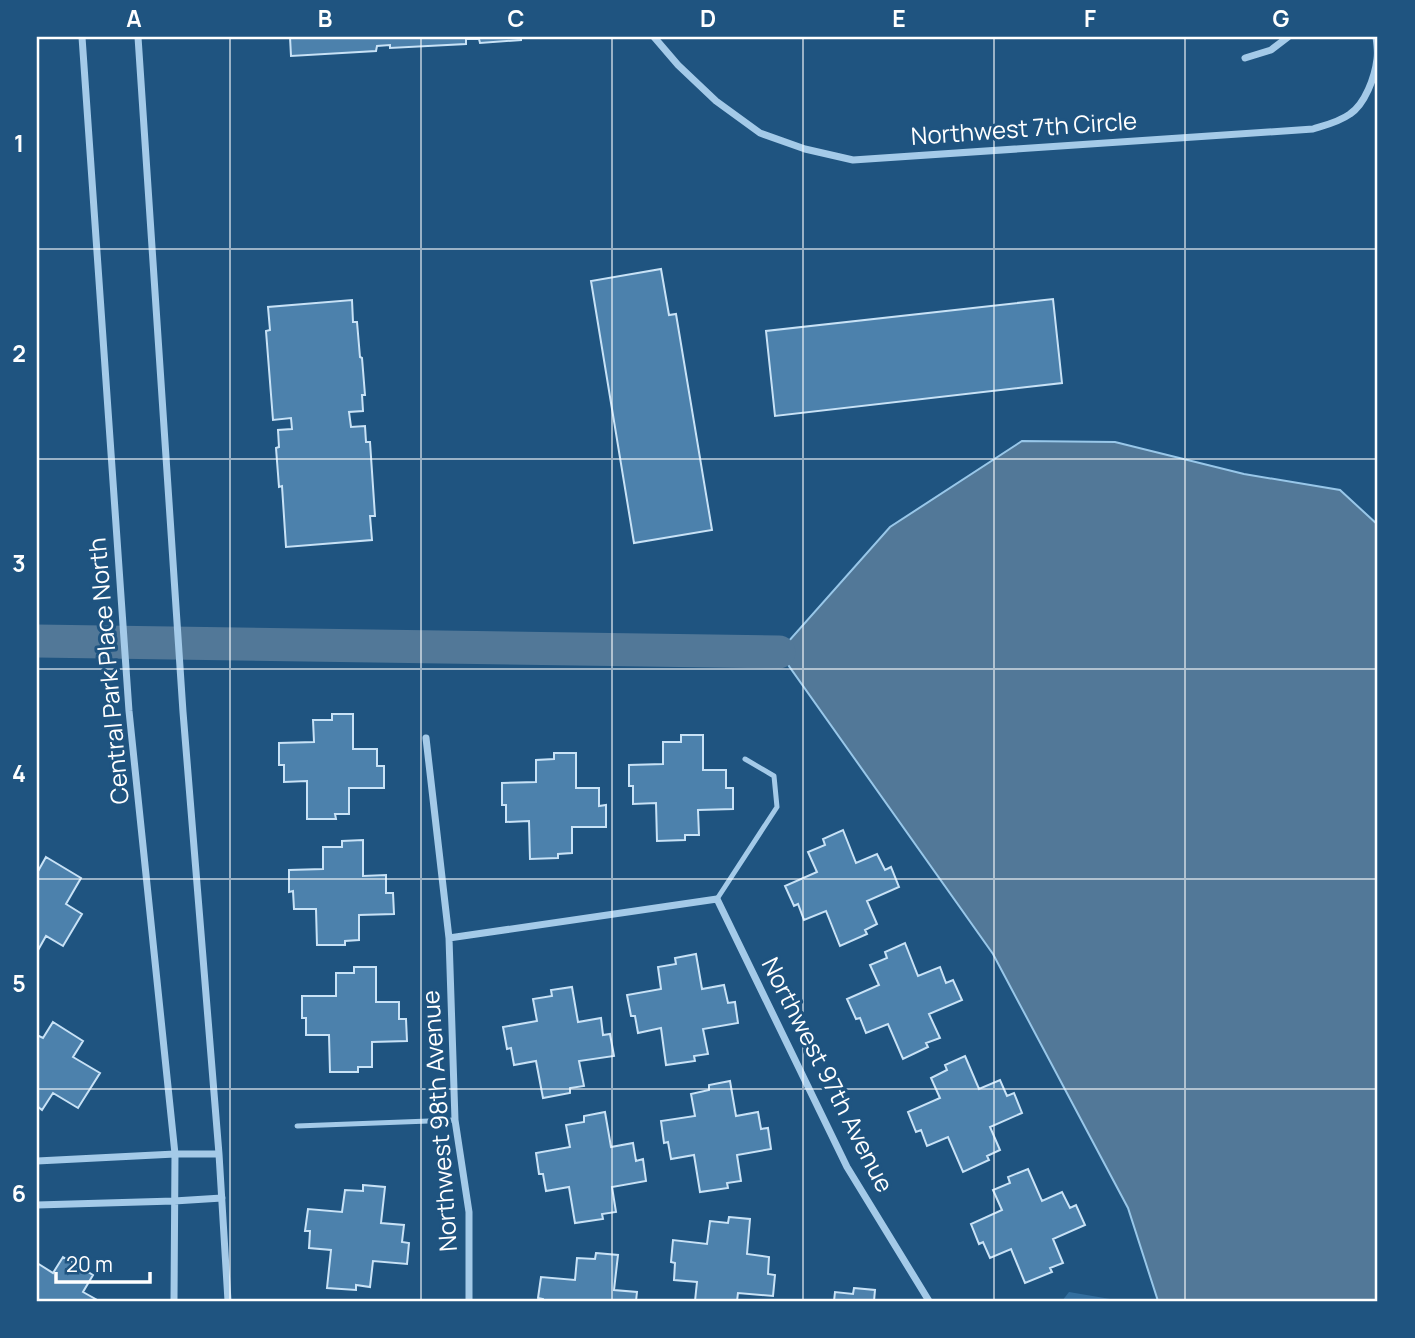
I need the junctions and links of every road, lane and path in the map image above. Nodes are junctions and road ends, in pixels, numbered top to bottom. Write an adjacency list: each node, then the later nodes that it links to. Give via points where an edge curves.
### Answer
1 (82, 37): 14 (street, Central Park Place North, via 129,711)
2 (138, 37): 15 (street, via 183,712)
3 (654, 37): 7 (street, Northwest 7th Circle, via 716,101 760,133 853,160 1313,129 1352,113 1364,98)
4 (1288, 37): 6 (street, via 1271,50)
5 (1376, 37): 7 (street, Northwest 7th Circle)
6 (1245, 58)
7 (1378, 59)
8 (426, 738): 11 (street, Northwest 98th Avenue)
9 (745, 759): 10 (lane, via 774,776 777,807)
10 (717, 899): 11 (street); 23 (street, Northwest 97th Avenue, via 847,1167)
11 (449, 938): 12 (street, Northwest 98th Avenue)
12 (455, 1120): 13 (lane); 22 (street, Northwest 98th Avenue, via 469,1212)
13 (297, 1126)
14 (175, 1154): 15 (street); 16 (street); 18 (street, Central Park Place North)
15 (219, 1154): 17 (street)
16 (37, 1161)
17 (222, 1198): 18 (street); 21 (street)
18 (174, 1201): 19 (street); 20 (street, Central Park Place North)
19 (37, 1205)
20 (174, 1301)
21 (228, 1301)
22 (469, 1301)
23 (929, 1301)

